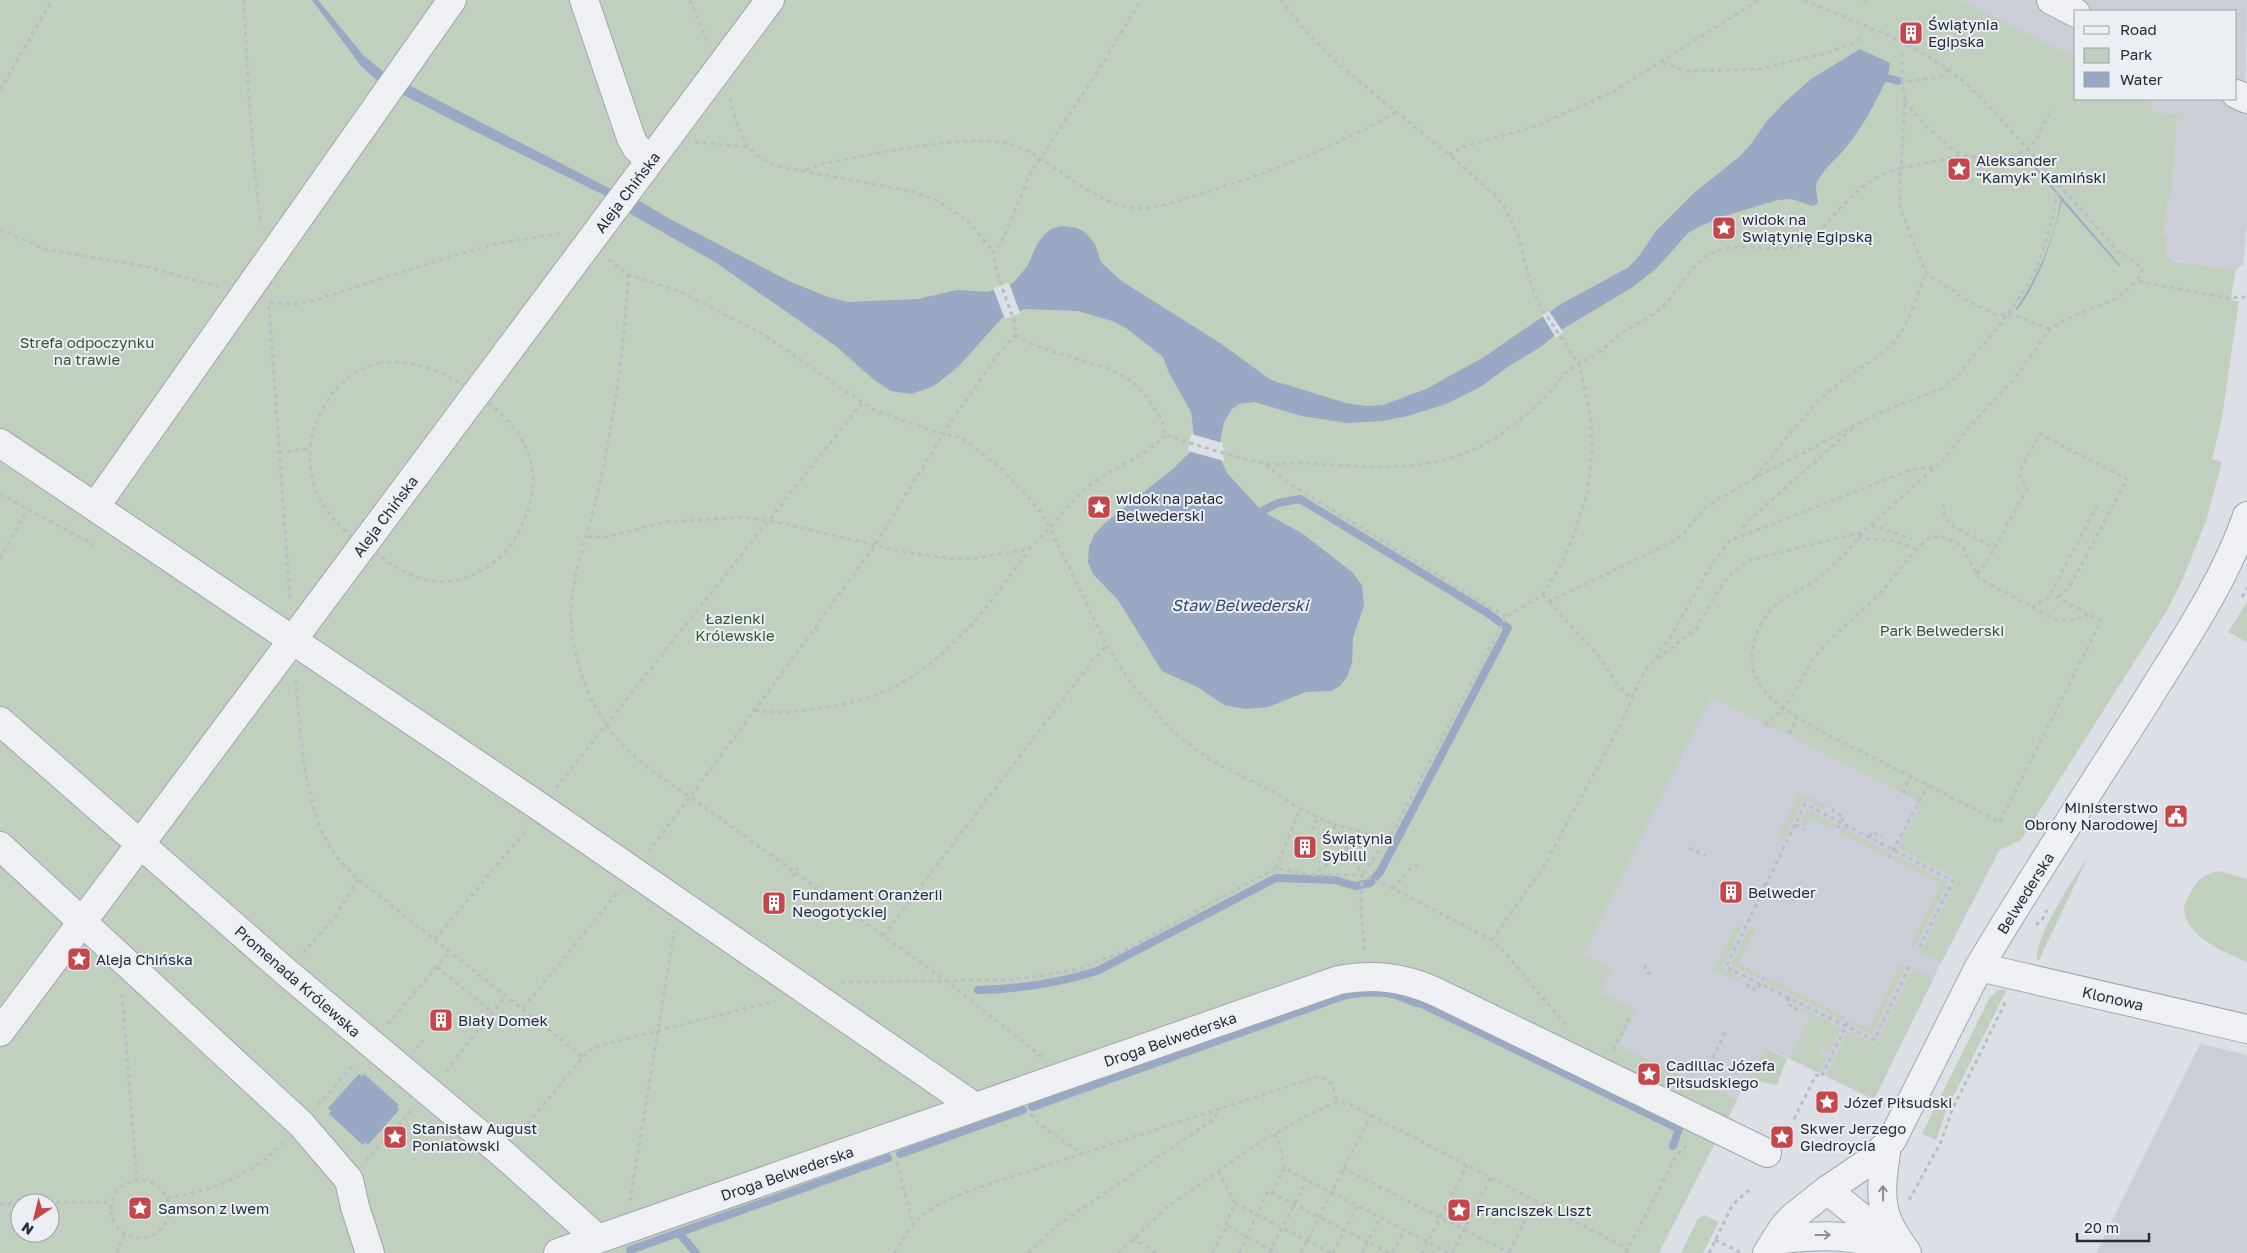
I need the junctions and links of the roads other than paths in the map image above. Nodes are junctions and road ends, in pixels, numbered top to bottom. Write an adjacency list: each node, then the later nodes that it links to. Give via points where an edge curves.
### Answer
1 (452, 0): 8 (street)
2 (584, 0): 6 (street)
3 (770, 0): 6 (street, Aleja Chińska)
4 (2051, 0): 5 (street)
5 (2074, 12)
6 (643, 169): 10 (street, Aleja Chińska)
7 (0, 443): 8 (street)
8 (95, 507): 10 (street)
9 (2247, 516): 15 (street, Belwederska, via 2221,577 2188,634)
10 (293, 640): 12 (street, Aleja Chińska); 18 (street)
11 (0, 721): 12 (street, Promenada Królewska)
12 (140, 844): 14 (street, Aleja Chińska); 22 (street, Promenada Królewska)
13 (0, 846): 14 (street)
14 (82, 922): 17 (street, Aleja Chińska); 24 (street, via 301,1124 349,1180)
15 (1979, 967): 16 (street, Klonowa); 19 (street, Belwederska, via 1897,1133)
16 (2247, 1029)
17 (0, 1032)
18 (976, 1107): 20 (street, Droga Belwederska, via 1340,980 1367,976 1416,983); 22 (street, Droga Belwederska)
19 (1887, 1145): 21 (street); 26 (street, one-way to 19, via 1887,1220 1884,1207)
20 (1767, 1153)
21 (1827, 1190): 23 (street, via 1794,1217); 26 (street)
22 (598, 1239): 25 (street, Droga Belwederska)
23 (1771, 1246): 26 (street, one-way to 26, via 1810,1235 1847,1236 1867,1239)
24 (370, 1253)
25 (558, 1253)
26 (1905, 1253)

